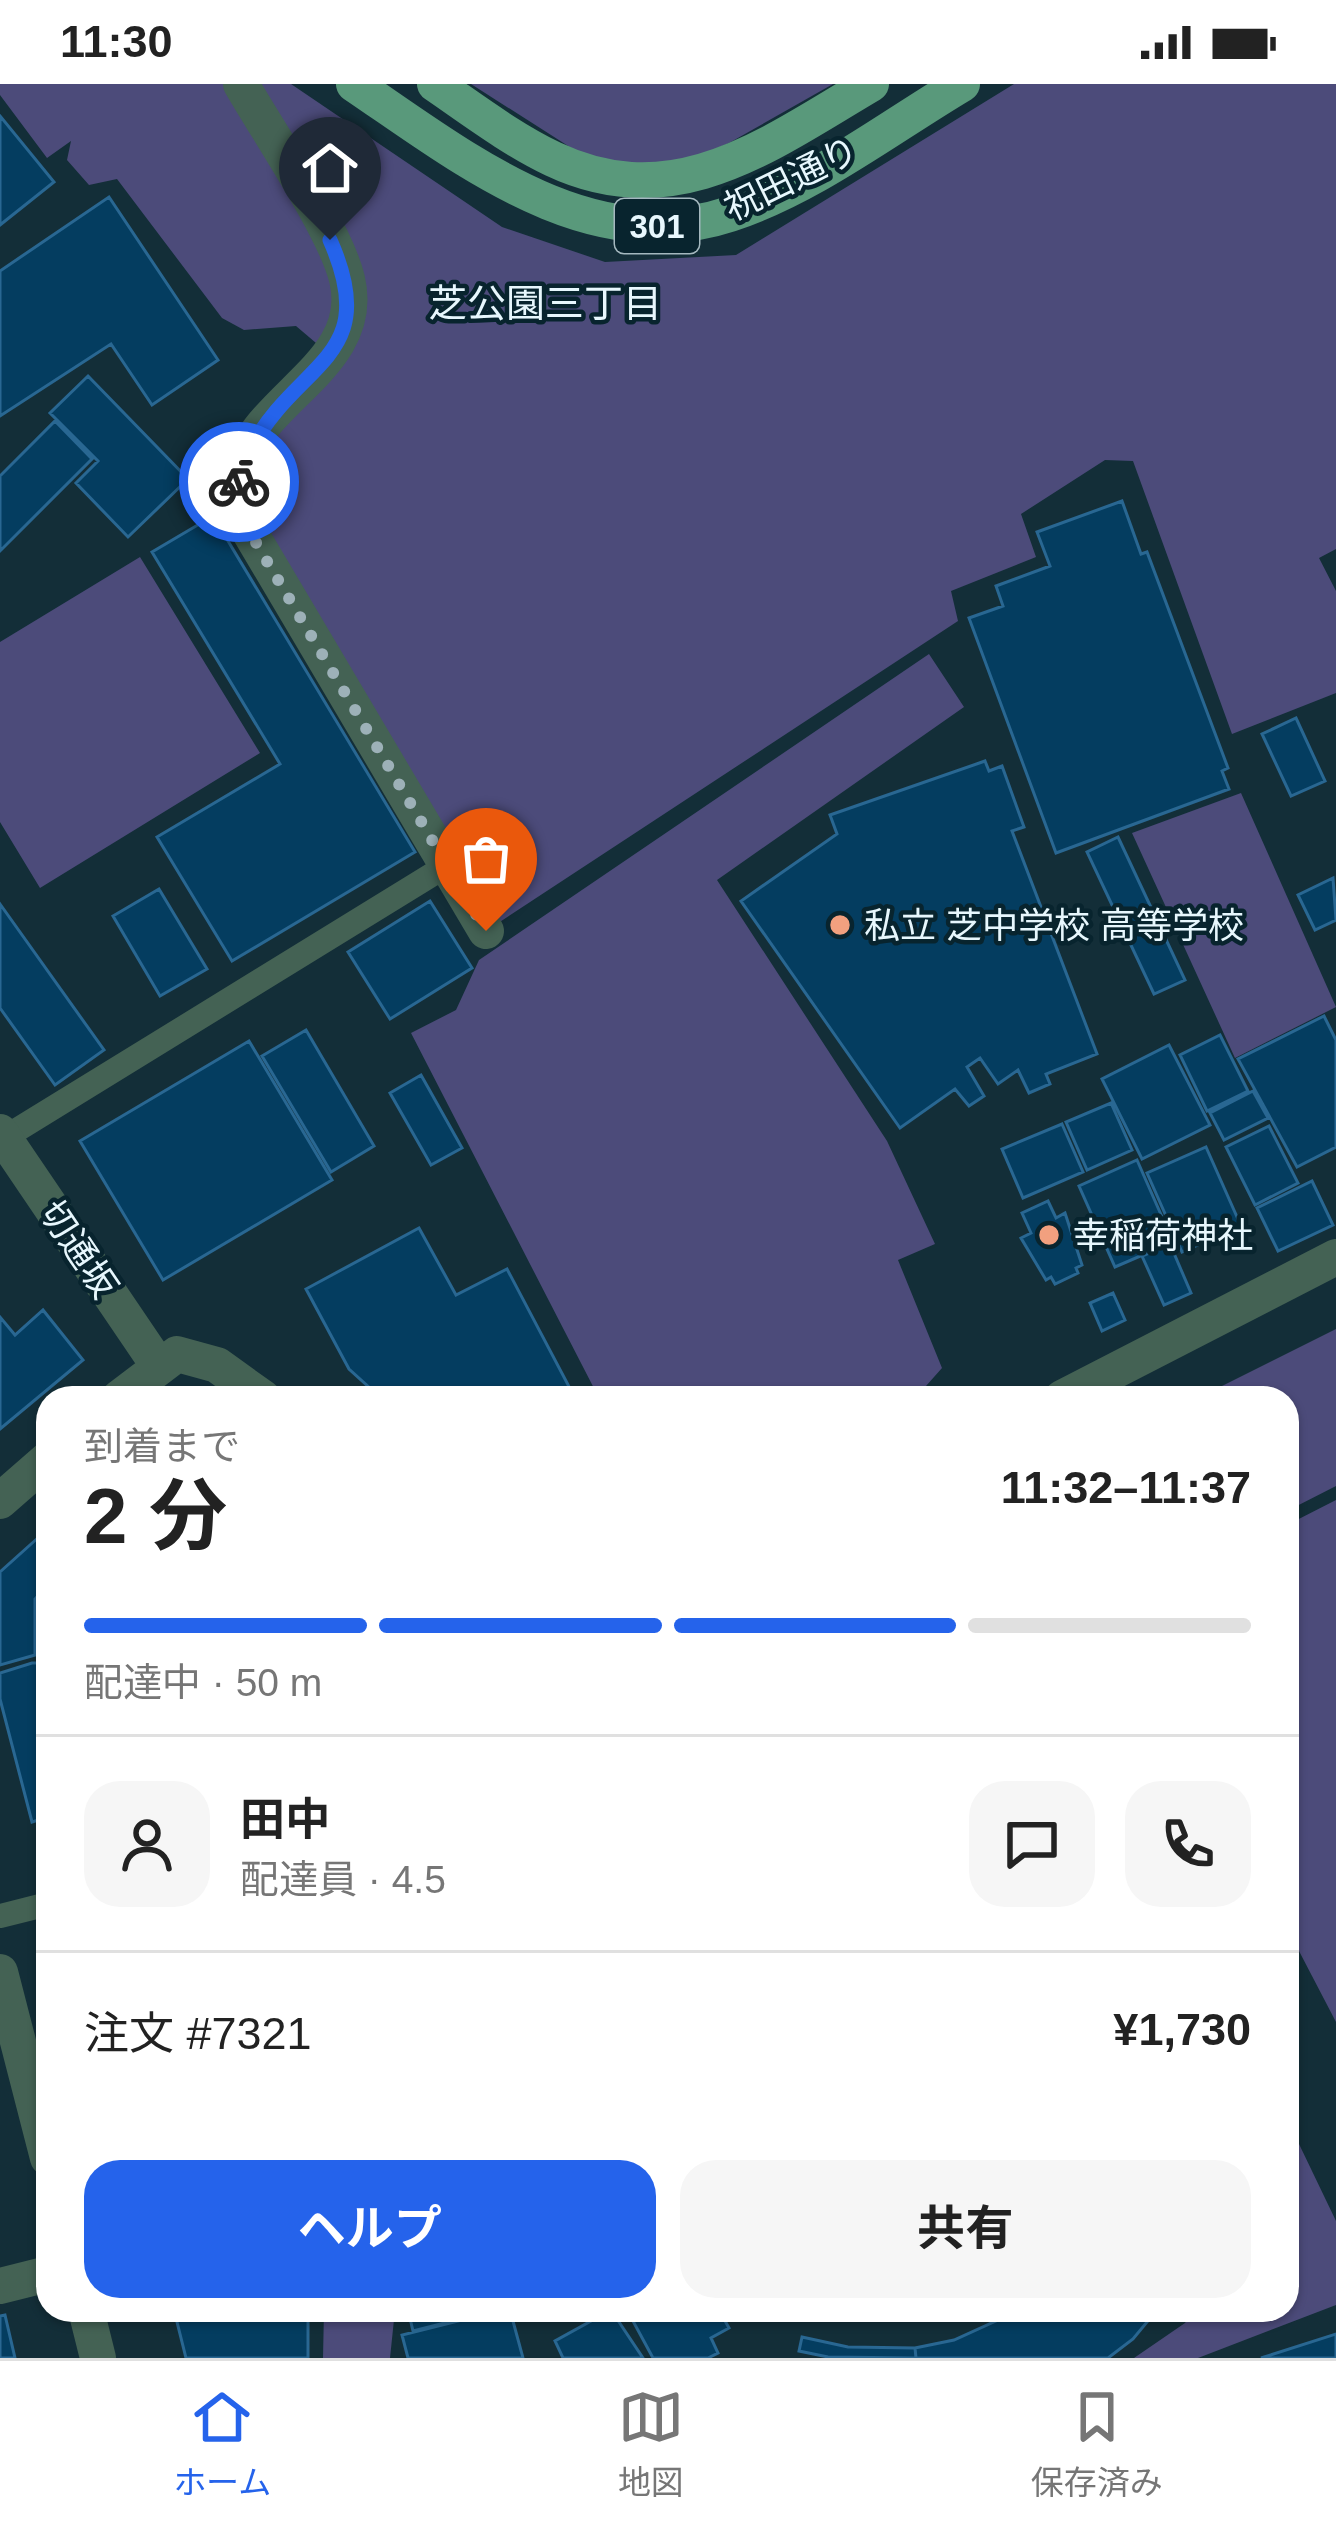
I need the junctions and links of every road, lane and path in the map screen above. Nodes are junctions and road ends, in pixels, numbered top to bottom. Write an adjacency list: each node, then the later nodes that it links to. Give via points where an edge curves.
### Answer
1 (241, 84): 6 (street, via 330,240 347,279 350,317 332,352 260,431 238,473 242,519)
2 (354, 84): 5 (main road, 祝田通り / 301, via 537,200 658,226 727,215 780,192)
3 (435, 84): 4 (main road, 祝田通り / 301, via 553,159 653,182 733,163)
4 (871, 84)
5 (962, 84)
6 (446, 866): 7 (street); 8 (lane)
7 (486, 931)
8 (2, 1135): 10 (street, 切通坂)
9 (1336, 1257): 13 (street)
10 (158, 1365): 11 (street); 12 (street, via 177,1354 198,1357)
11 (133, 1386)
12 (244, 1386)
13 (1085, 1386)
14 (36, 1470): 15 (street)
15 (0, 1501)
16 (36, 1907): 17 (lane)
17 (0, 1916)
18 (0, 1972): 19 (street)
19 (36, 2112)
20 (36, 2277): 21 (street)
21 (0, 2286)
22 (89, 2322): 23 (street)
23 (98, 2358)

